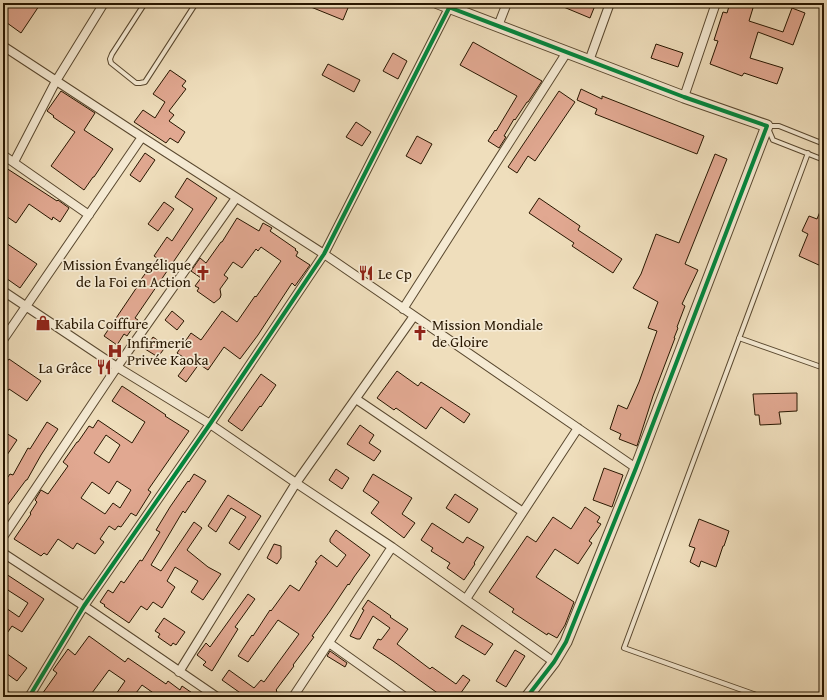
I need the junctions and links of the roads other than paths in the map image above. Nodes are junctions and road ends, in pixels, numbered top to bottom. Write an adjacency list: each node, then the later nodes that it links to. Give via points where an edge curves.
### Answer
1 (104, 3): 13 (street)
2 (145, 3): 3 (lane, via 110,59 111,63 136,83 145,82)
3 (196, 3)
4 (438, 3): 8 (street)
5 (507, 3): 9 (street)
6 (610, 3): 12 (street)
7 (716, 3): 14 (street)
8 (450, 8): 9 (street); 24 (street)
9 (498, 26): 11 (street)
10 (3, 46): 13 (street)
11 (567, 52): 12 (street); 27 (street)
12 (589, 61): 14 (street)
13 (56, 81): 16 (street); 21 (street)
14 (684, 96): 15 (street)
15 (767, 126): 17 (lane, via 778,126); 18 (lane, via 773,140); 36 (street)
16 (142, 138): 22 (street); 23 (street)
17 (824, 144)
18 (808, 153): 20 (lane); 29 (lane)
19 (3, 155): 21 (street)
20 (824, 160)
21 (14, 162): 23 (street)
22 (236, 198): 24 (street); 31 (street)
23 (89, 215): 26 (street)
24 (324, 254): 27 (street); 34 (street)
25 (3, 291): 26 (street)
26 (26, 306): 30 (street); 31 (street)
27 (403, 309): 28 (street)
28 (414, 316): 33 (street); 35 (street)
29 (739, 338): 32 (lane); 54 (lane, via 624,648)
30 (3, 340)
31 (117, 367): 34 (street); 39 (street)
32 (824, 368)
33 (356, 399): 37 (street); 38 (street)
34 (210, 424): 37 (street); 43 (street)
35 (578, 428): 36 (street); 38 (street)
36 (636, 468): 45 (street, via 566,642)
37 (296, 483): 40 (street); 46 (street)
38 (523, 512): 42 (street)
39 (3, 537)
40 (392, 547): 42 (street); 44 (street)
41 (3, 553): 43 (street)
42 (466, 599): 45 (street)
43 (84, 606): 46 (street); 49 (street)
44 (329, 643): 51 (street); 52 (street)
45 (554, 662): 53 (street)
46 (179, 672): 50 (street)
47 (3, 693): 48 (street)
48 (8, 697)
49 (28, 697)
50 (217, 697)
51 (293, 697)
52 (405, 697)
53 (527, 697)
54 (762, 697)

